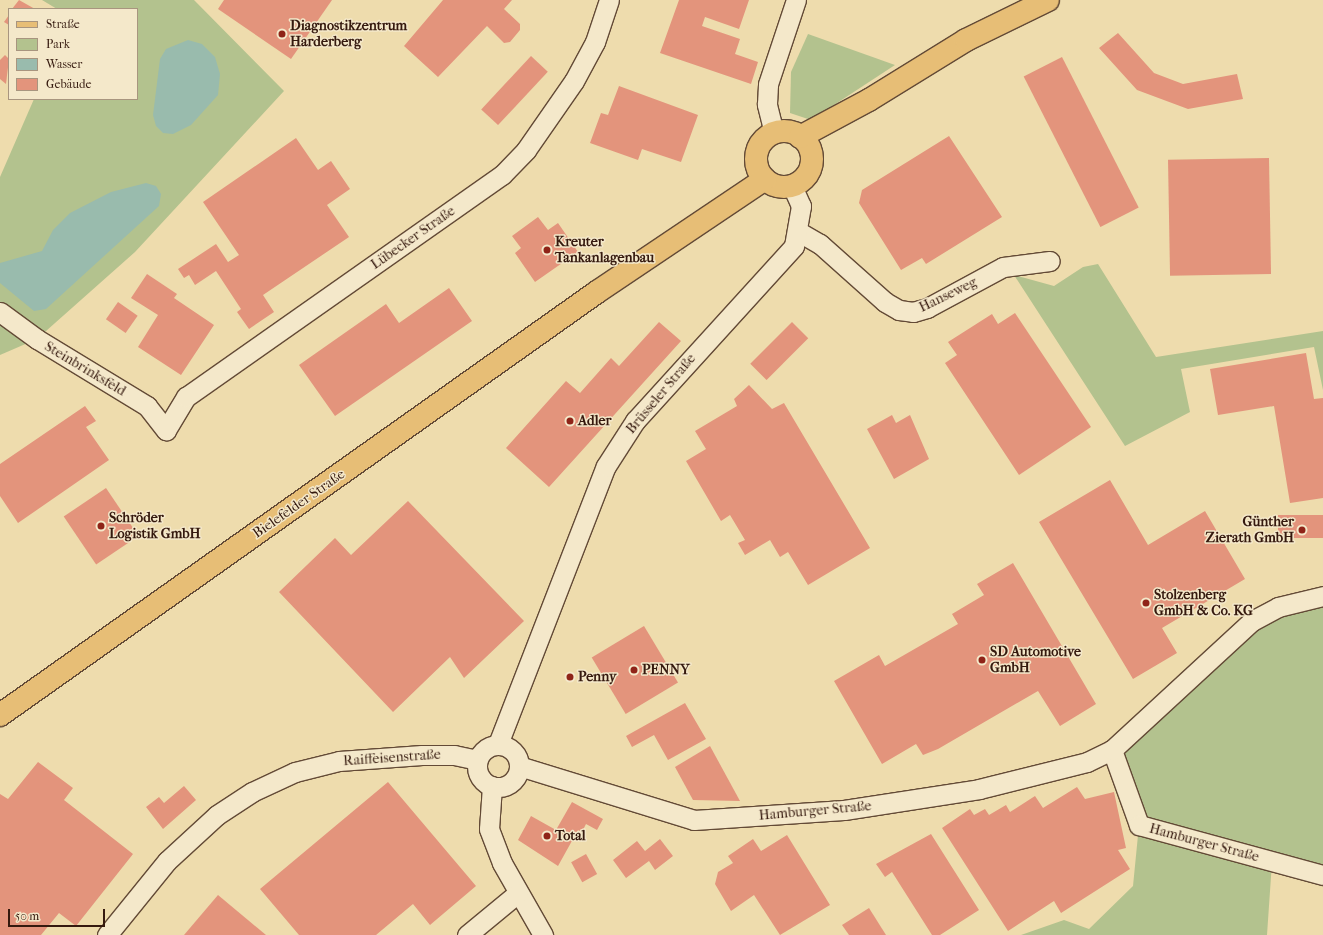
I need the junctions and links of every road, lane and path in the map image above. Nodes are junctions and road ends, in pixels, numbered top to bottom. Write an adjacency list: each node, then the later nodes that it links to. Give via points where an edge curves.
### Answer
1 (609, 0): 11 (street, Lübecker Straße, via 595,42 574,81 526,150 502,175 186,397)
2 (796, 0): 4 (street, via 768,84 767,104)
3 (1048, 0): 5 (main road, via 966,40 869,100)
4 (774, 133): 5 (main road, via 787,132); 6 (main road, via 758,150)
5 (805, 144): 7 (main road, via 806,176)
6 (761, 172): 7 (main road, via 777,186); 13 (main road, Bielefelder Straße, via 598,292)
7 (792, 186): 8 (street, Brüsseler Straße, via 801,206)
8 (799, 232): 9 (street, Hanseweg, via 820,244 885,302 899,310 912,312 927,308 1003,267); 14 (street, Brüsseler Straße, via 785,260 674,376 635,421 606,466 520,693)
9 (1050, 261)
10 (0, 312): 11 (street, Steinbrinksfeld, via 37,340 147,406)
11 (166, 430)
12 (1323, 596): 15 (street, Hamburger Straße, via 1278,607 1252,621)
13 (0, 715)
14 (503, 746): 16 (street, via 485,749); 17 (street)
15 (1112, 750): 17 (street, Hamburger Straße, via 1087,762 979,789 844,810 694,820); 19 (street, Hamburger Straße, via 1139,825)
16 (477, 760): 18 (street, via 481,779); 21 (street, Raiffeisenstraße, via 454,755 422,755 339,761 295,772 252,792 217,815 167,861)
17 (519, 766): 18 (street, via 510,782)
18 (492, 786): 20 (street, via 489,829)
19 (1323, 875)
20 (518, 894): 22 (street); 23 (street)
21 (107, 935)
22 (467, 935)
23 (543, 935)

